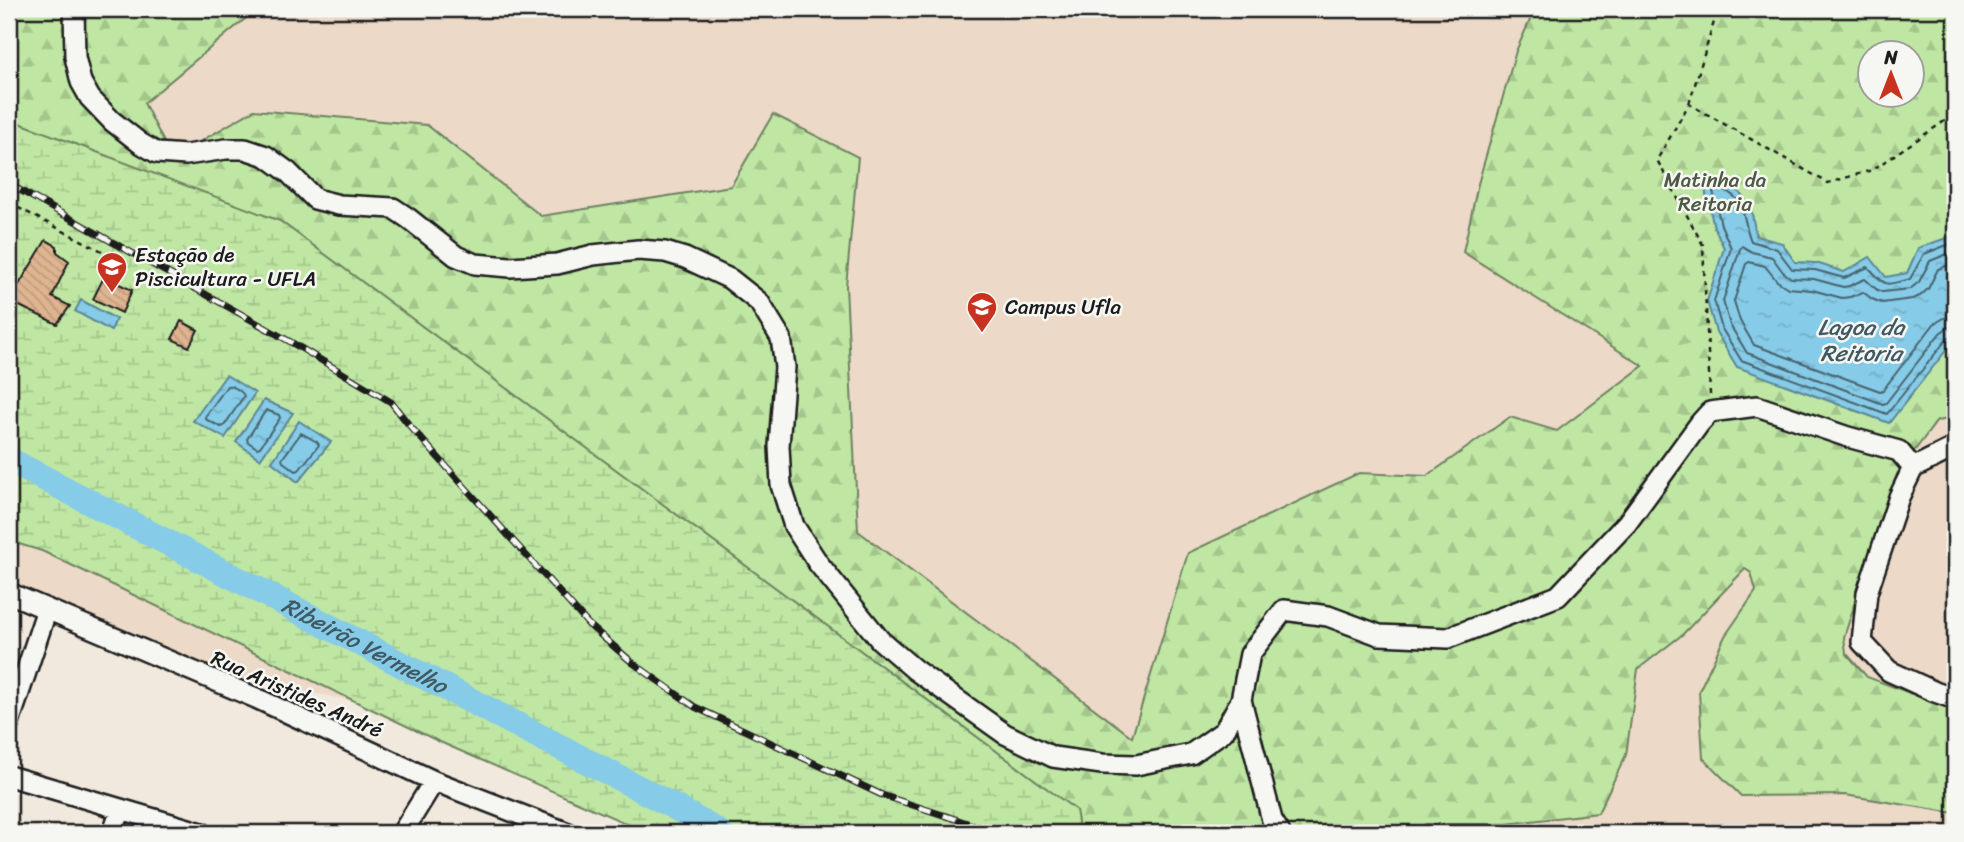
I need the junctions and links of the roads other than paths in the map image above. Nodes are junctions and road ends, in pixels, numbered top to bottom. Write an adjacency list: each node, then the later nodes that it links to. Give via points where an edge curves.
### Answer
1 (74, 9): 7 (street, via 75,57 90,98 112,121 157,153 245,149 266,156 315,199 393,208 456,256 475,264 557,264 638,250 685,258 730,279 759,302 782,338 780,485 794,526 880,640 1005,734 1053,757 1136,765 1191,754 1224,731)
2 (1955, 447): 3 (street)
3 (1913, 468): 6 (street, via 1867,593 1862,642 1889,671); 7 (street, via 1899,451 1757,406 1710,412 1627,523 1558,596 1448,638 1379,635 1328,616 1284,610 1250,654)
4 (9, 593): 5 (street, Rua Aristides André)
5 (47, 609): 8 (street); 10 (street, Rua Aristides André, via 256,698)
6 (1955, 699)
7 (1241, 700): 16 (street, via 1272,820)
8 (9, 723)
9 (9, 776): 11 (street)
10 (434, 781): 14 (street); 15 (street, Rua Aristides André)
11 (120, 810): 12 (street); 13 (street)
12 (113, 833)
13 (202, 833)
14 (402, 833)
15 (568, 833)
16 (1280, 833)

